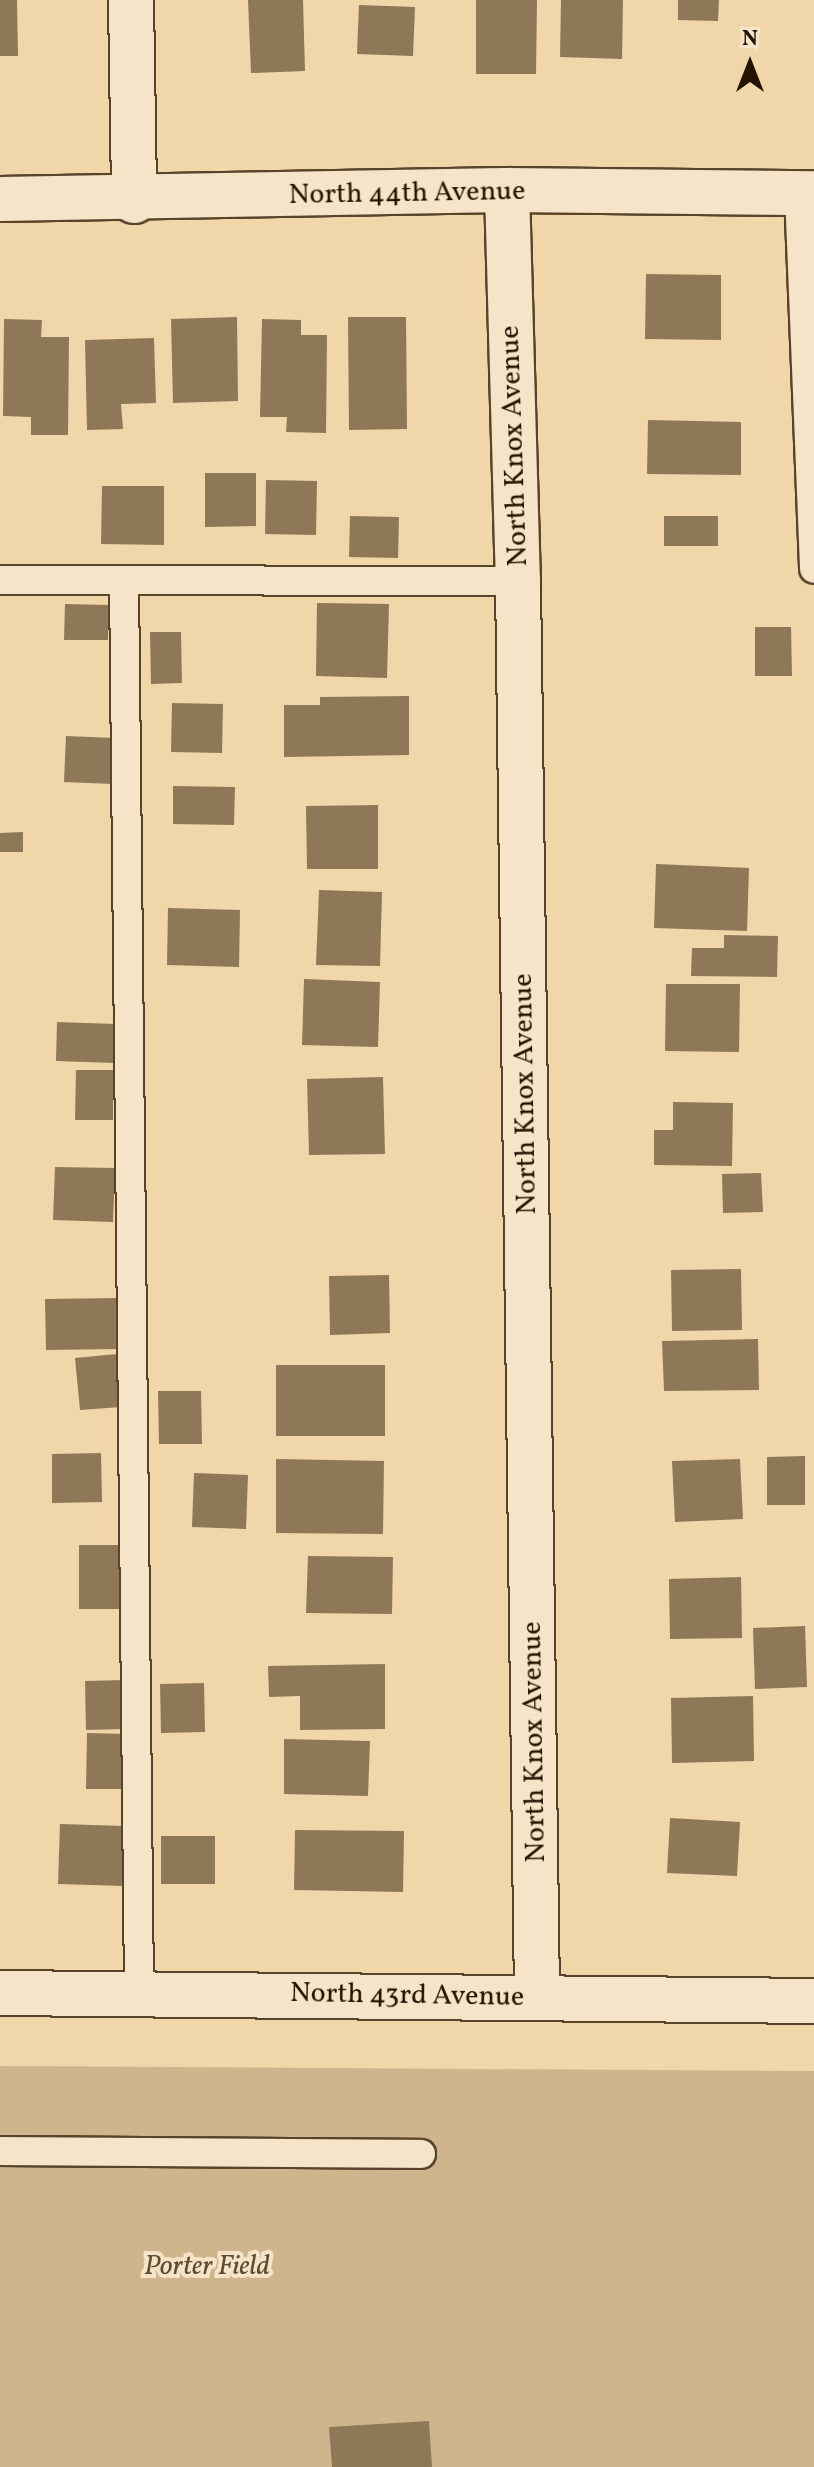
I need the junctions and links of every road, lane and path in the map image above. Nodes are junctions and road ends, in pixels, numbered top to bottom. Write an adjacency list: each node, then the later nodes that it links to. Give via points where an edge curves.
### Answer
1 (131, 0): 5 (street)
2 (507, 190): 3 (street, North 44th Avenue); 5 (street, North 44th Avenue); 9 (street, North Knox Avenue)
3 (806, 193): 6 (lane)
4 (0, 199): 5 (street, North 44th Avenue)
5 (134, 201)
6 (814, 569)
7 (0, 580): 8 (lane)
8 (124, 580): 9 (lane); 10 (lane)
9 (518, 581): 12 (street, North Knox Avenue)
10 (139, 1992): 11 (street, North 43rd Avenue); 12 (street, North 43rd Avenue)
11 (0, 1993)
12 (537, 1998): 13 (street, North 43rd Avenue)
13 (814, 2001)
14 (0, 2151): 15 (lane)
15 (421, 2154)

